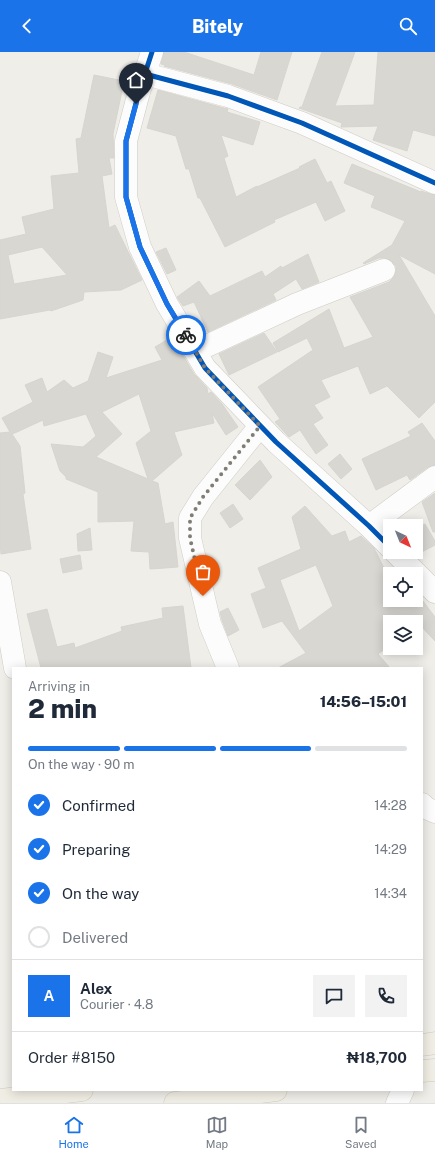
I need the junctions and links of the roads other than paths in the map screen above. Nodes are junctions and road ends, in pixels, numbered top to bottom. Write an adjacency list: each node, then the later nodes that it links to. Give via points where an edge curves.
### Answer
1 (152, 52): 2 (street)
2 (145, 74): 3 (street, via 228,96 294,120); 5 (street, via 126,141 126,197 140,247 167,304)
3 (435, 183)
4 (384, 270): 5 (street, via 297,304)
5 (196, 351): 6 (street, via 205,368)
6 (260, 426): 8 (street); 14 (street, via 203,497 190,518 190,538 210,624)
7 (435, 477): 8 (street)
8 (369, 526): 9 (street)
9 (383, 540)
10 (402, 559): 12 (street)
11 (1, 588): 13 (street)
12 (435, 592)
13 (14, 667)
14 (228, 667)
15 (423, 805): 16 (street)
16 (435, 812)
17 (435, 1043): 18 (main road)
18 (423, 1045)
19 (435, 1070): 20 (main road)
20 (423, 1071)
21 (71, 1091): 24 (main road)
22 (268, 1091): 25 (main road)
23 (403, 1091): 26 (street)
24 (0, 1100)
25 (175, 1103)
26 (397, 1103)

